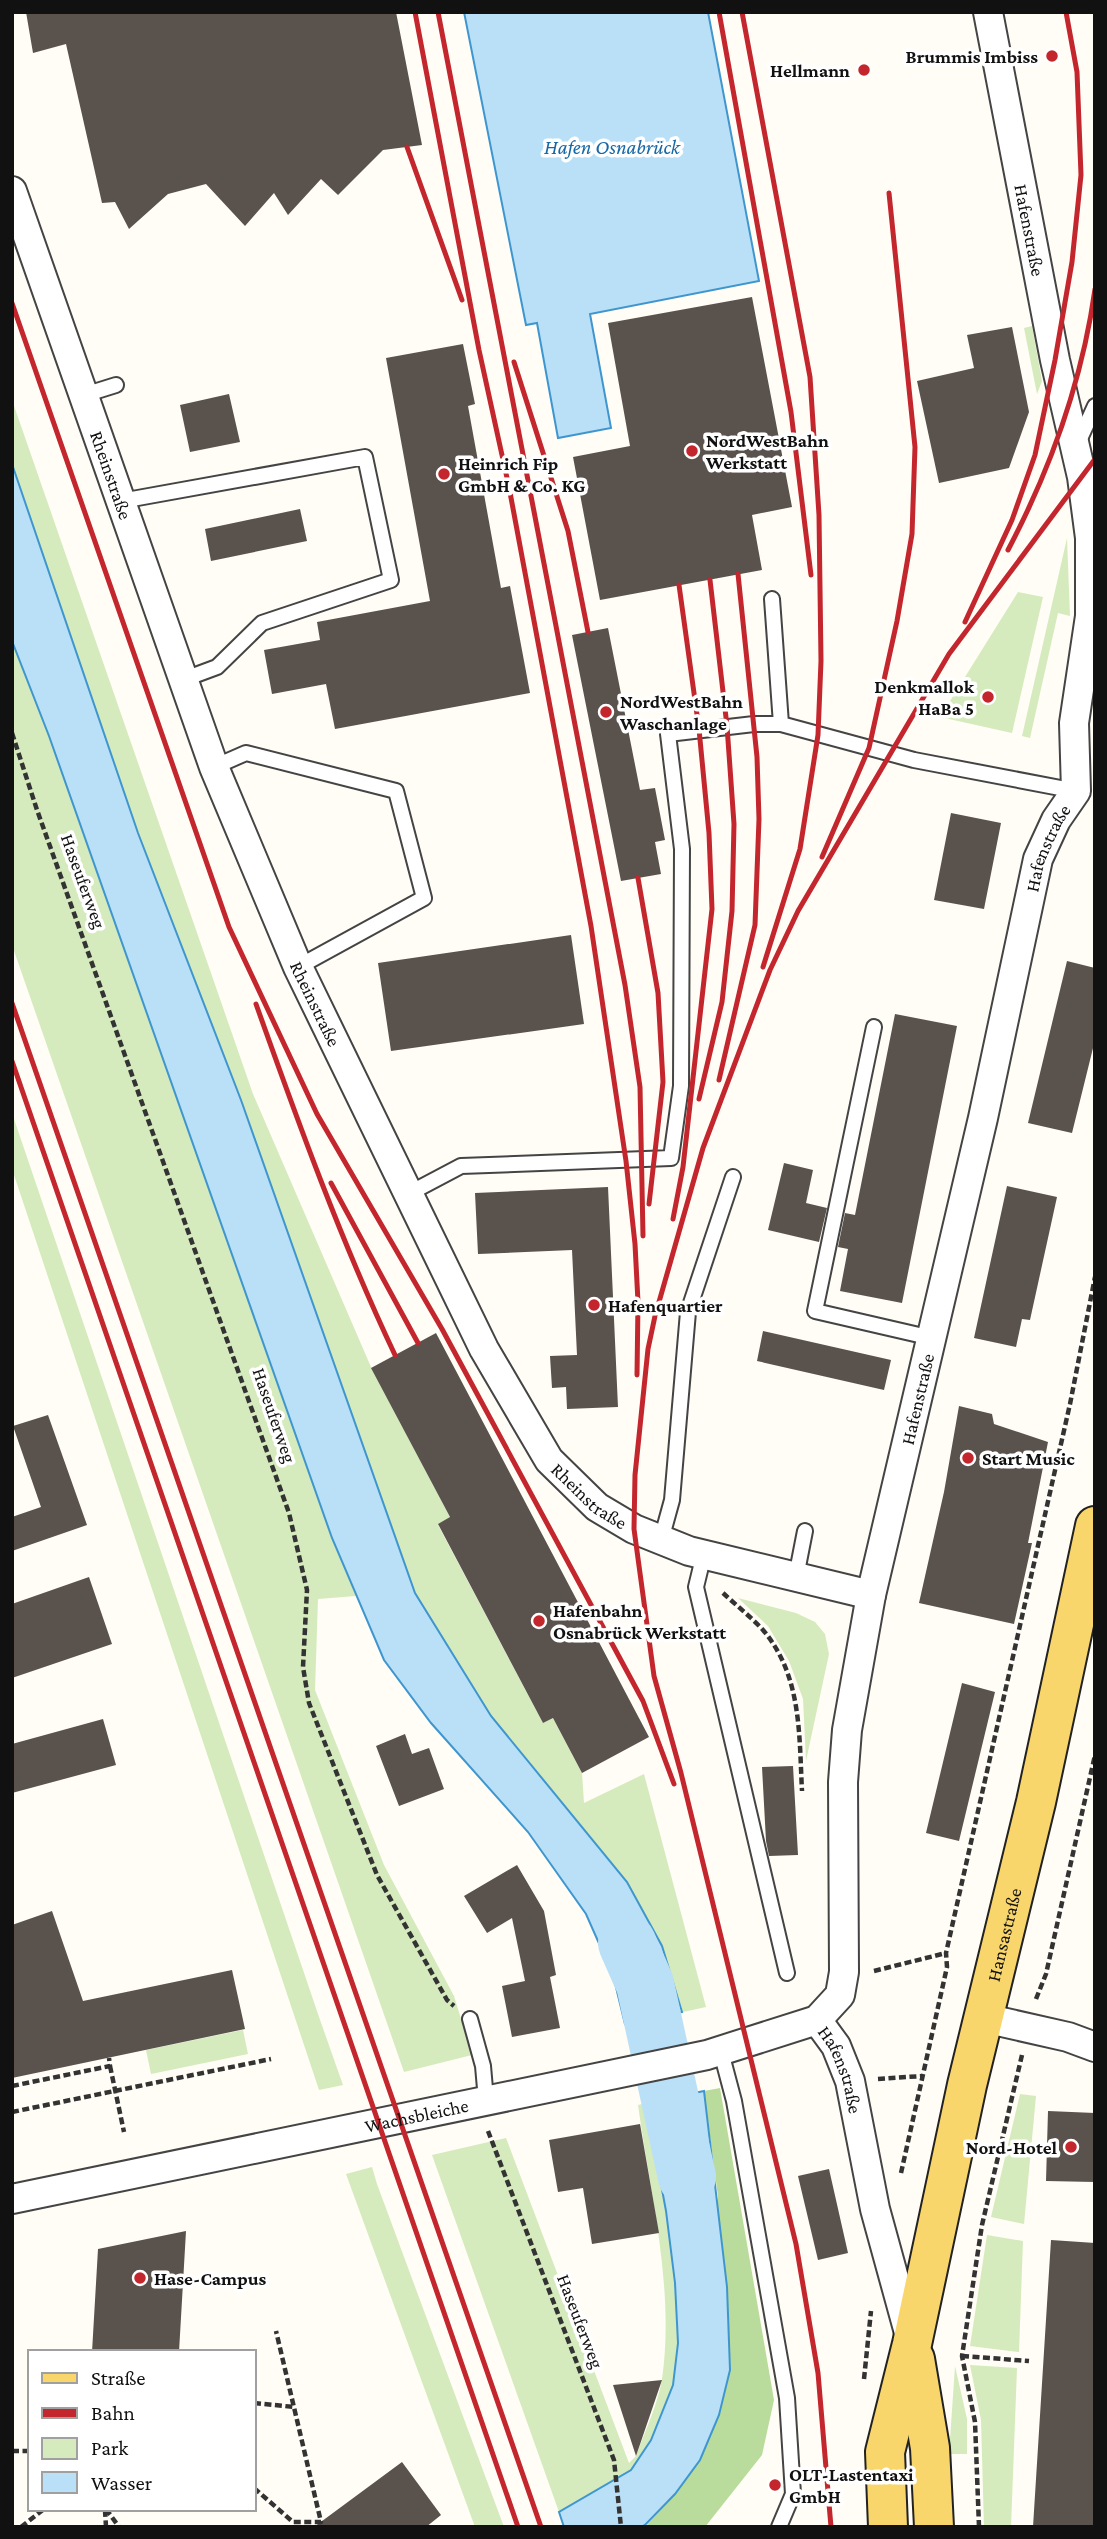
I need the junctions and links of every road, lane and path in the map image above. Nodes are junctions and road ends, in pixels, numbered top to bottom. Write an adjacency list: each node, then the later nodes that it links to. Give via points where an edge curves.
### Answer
1 (988, 12): 6 (street, Hafenstraße)
2 (12, 191): 4 (street, Rheinstraße)
3 (116, 384): 4 (lane)
4 (84, 394): 7 (street, Rheinstraße)
5 (1095, 406): 6 (lane)
6 (1076, 448): 13 (street, Hafenstraße, via 1090,538 1090,616 1074,723)
7 (121, 501): 9 (street, Rheinstraße); 9 (lane, via 365,457 391,580 262,623 217,667)
8 (772, 599): 10 (lane)
9 (182, 680): 12 (street, Rheinstraße)
10 (781, 724): 13 (lane, via 914,760); 17 (lane, via 668,734 681,849 681,1086 671,1158 461,1166)
11 (12, 733): 32 (path, Haseuferweg, via 289,1513 307,1590 303,1667 309,1703 377,1875 447,2000)
12 (214, 767): 14 (street, Rheinstraße); 14 (lane, via 246,753 396,791 424,898)
13 (1085, 793): 19 (street, Hafenstraße, via 1056,820 1038,859)
14 (298, 967): 17 (street, Rheinstraße)
15 (874, 1027): 19 (lane, via 815,1311)
16 (733, 1177): 22 (lane, via 688,1312 671,1500)
17 (408, 1194): 22 (street, Rheinstraße, via 484,1349 549,1460 597,1507)
18 (1095, 1277): 28 (path)
19 (932, 1338): 25 (street, Hafenstraße)
20 (1095, 1526): 31 (main road, Hansastraße, via 1077,1639)
21 (805, 1531): 24 (lane)
22 (661, 1539): 23 (street, Rheinstraße)
23 (701, 1567): 24 (street, Rheinstraße); 27 (path, via 763,1631 783,1663 796,1700); 30 (lane, via 696,1587)
24 (796, 1577): 25 (street, Rheinstraße)
25 (871, 1595): 33 (street, Hafenstraße, via 843,1782 844,1972 840,1995)
26 (1095, 1755): 34 (path, via 1046,1974)
27 (802, 1791)
28 (946, 1953): 29 (path); 46 (path, via 947,1967)
29 (873, 1971)
30 (786, 1973)
31 (984, 2018): 34 (street); 51 (main road, Hansastraße)
32 (470, 2019): 42 (lane, via 483,2066)
33 (817, 2020): 36 (street, Wachsbleiche); 51 (street, Hafenstraße, via 836,2046 850,2081 875,2209)
34 (1028, 2028): 35 (street); 52 (path, via 982,2225)
35 (1095, 2047)
36 (714, 2053): 42 (street, Wachsbleiche); 62 (lane, via 734,2101 787,2398 793,2494)
37 (109, 2058): 39 (path)
38 (271, 2059): 41 (path)
39 (110, 2066): 40 (path); 41 (path)
40 (12, 2086)
41 (116, 2092): 43 (path); 44 (path)
42 (486, 2100): 47 (street, Wachsbleiche)
43 (12, 2112)
44 (124, 2132)
45 (489, 2133): 61 (path, Haseuferweg, via 614,2460)
46 (899, 2180)
47 (12, 2199)
48 (873, 2299): 49 (path)
49 (867, 2326)
50 (276, 2331): 55 (path)
51 (912, 2344): 63 (main road, Hansastraße, via 885,2452); 64 (main road, Hansastraße, via 930,2448)
52 (961, 2356): 53 (path); 65 (path, via 975,2422)
53 (1029, 2361)
54 (256, 2403): 55 (path)
55 (294, 2407): 56 (path, via 321,2522 293,2522)
56 (256, 2490)
57 (41, 2511): 59 (path)
58 (107, 2511): 60 (path)
59 (21, 2527)
60 (119, 2527)
61 (621, 2527)
62 (779, 2527)
63 (888, 2527)
64 (934, 2527)
65 (979, 2527)

